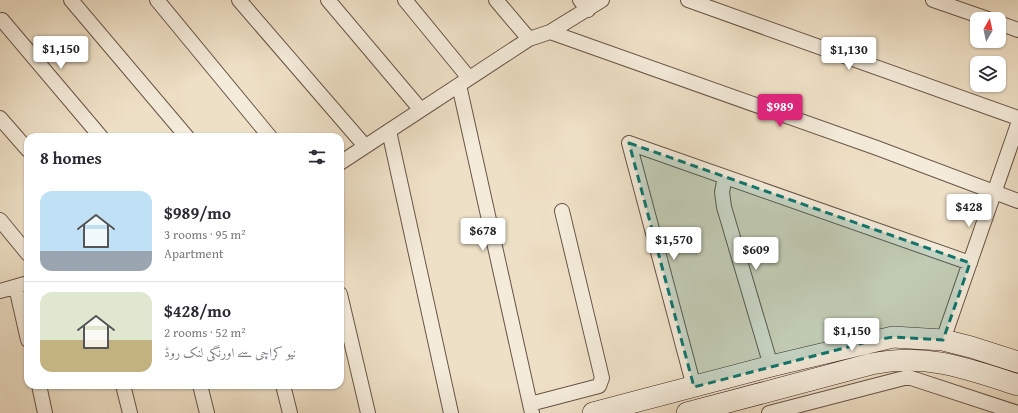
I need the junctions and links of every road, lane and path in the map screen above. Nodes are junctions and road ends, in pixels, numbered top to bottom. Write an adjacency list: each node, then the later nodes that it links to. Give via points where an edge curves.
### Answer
1 (71, 0): 24 (street)
2 (157, 0): 25 (street)
3 (239, 0): 27 (street)
4 (328, 0): 18 (street)
5 (405, 0): 17 (street)
6 (496, 0): 16 (street)
7 (602, 0): 10 (street)
8 (688, 0): 20 (street)
9 (933, 0): 11 (street)
10 (584, 5): 15 (street)
11 (970, 13)
12 (2, 20): 23 (street)
13 (1006, 26): 14 (street)
14 (1018, 30)
15 (550, 32): 16 (street); 30 (street, via 877,148)
16 (529, 39): 17 (street)
17 (464, 82): 18 (street); 49 (street)
18 (421, 110): 22 (street)
19 (0, 118): 26 (street)
20 (1018, 118)
21 (1018, 124): 30 (street)
22 (389, 131): 27 (street); 55 (street)
23 (98, 133)
24 (183, 133)
25 (267, 133)
26 (24, 145)
27 (365, 146): 28 (street)
28 (344, 160)
29 (725, 177): 35 (street); 42 (street, via 722,192 724,207); 44 (street, via 629,143)
30 (994, 193): 31 (street); 35 (street)
31 (1018, 201)
32 (562, 211): 49 (street, via 602,378 599,386)
33 (0, 220): 34 (street)
34 (24, 249)
35 (970, 263): 40 (street)
36 (22, 285): 37 (street); 38 (street)
37 (0, 291)
38 (24, 303)
39 (344, 311): 54 (street)
40 (943, 340): 41 (street); 42 (street, via 893,337)
41 (1018, 362)
42 (771, 366): 44 (street)
43 (1018, 385): 57 (street, via 948,363 912,359 892,360)
44 (694, 386): 56 (street)
45 (40, 389): 50 (street)
46 (124, 389): 51 (street)
47 (201, 389): 52 (street)
48 (284, 389): 53 (street)
49 (531, 408)
50 (45, 413)
51 (130, 413)
52 (207, 413)
53 (290, 413)
54 (368, 413)
55 (451, 413)
56 (593, 413)
57 (687, 413)
58 (769, 413): 59 (street, via 908,377)
59 (1018, 413)

